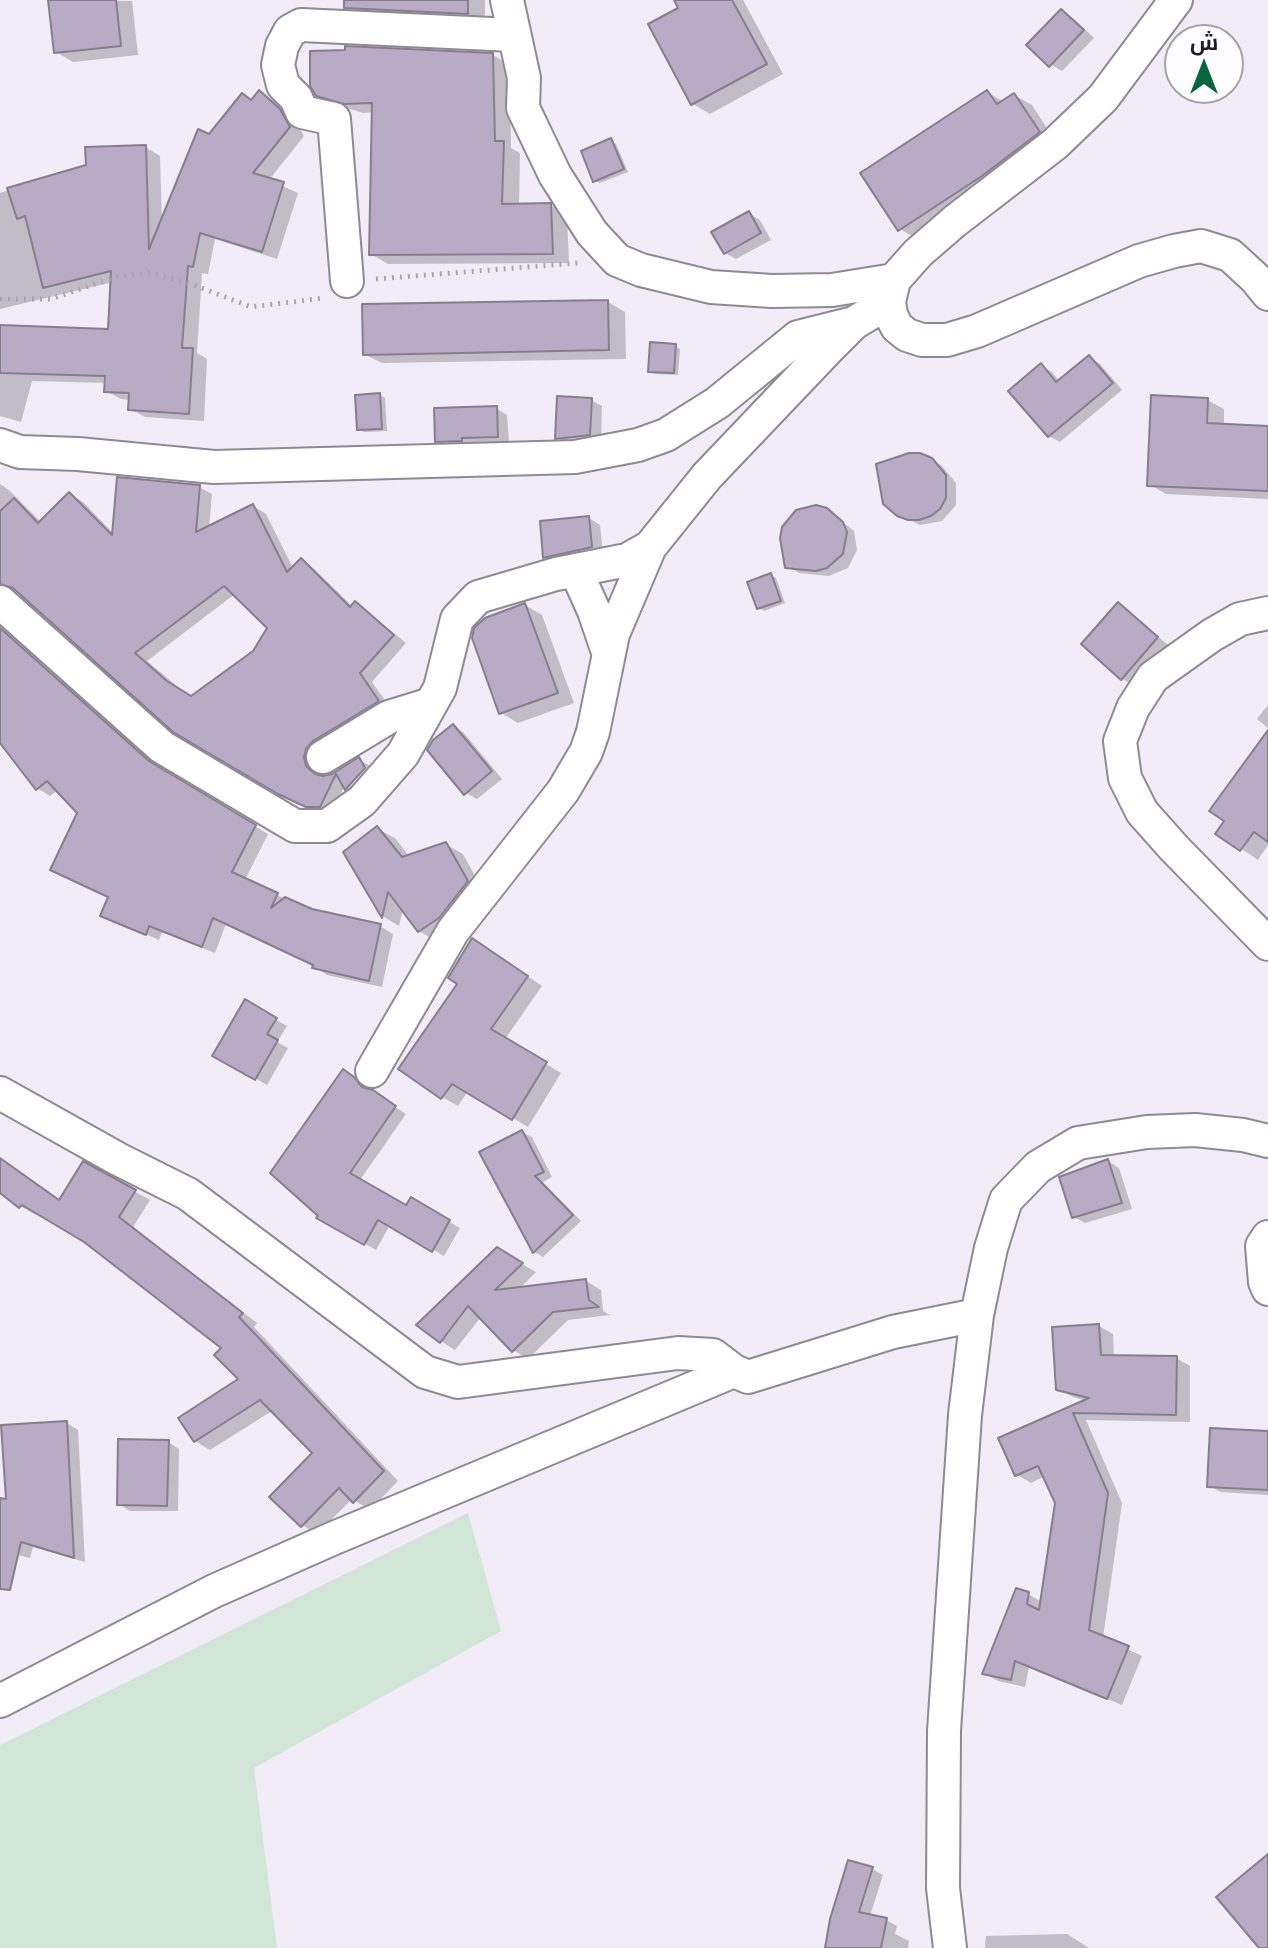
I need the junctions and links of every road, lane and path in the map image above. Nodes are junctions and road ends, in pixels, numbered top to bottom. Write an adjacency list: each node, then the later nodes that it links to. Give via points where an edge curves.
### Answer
1 (507, 0): 3 (street)
2 (1176, 0): 6 (street, via 1103,98 1055,144 918,253)
3 (513, 35): 4 (street, via 524,78 523,108 555,175 592,233); 5 (street, via 301,25 290,31 278,65 283,85 302,112 334,119)
4 (617, 260): 5 (path); 6 (street, via 711,287)
5 (347, 281): 8 (path, via 322,300 251,307 150,273 115,277 51,299)
6 (892, 291): 7 (street, via 891,315 897,327 922,340 947,340 977,331 1139,261 1201,246 1230,255); 9 (street)
7 (1268, 294)
8 (0, 299)
9 (854, 323): 10 (street, via 798,337 717,403 666,435 575,457 214,467 20,452); 11 (street, via 707,476)
10 (0, 445)
11 (650, 547): 12 (street, via 627,560); 15 (street)
12 (576, 571): 15 (street); 16 (street, via 478,597 457,619)
13 (0, 602): 16 (street, via 162,747 295,826 327,826 362,801 403,754)
14 (1268, 613): 18 (street, via 1240,619 1153,677 1120,741 1125,778 1142,812)
15 (608, 652): 19 (street, via 586,752 563,791 453,931)
16 (431, 704): 17 (street, via 389,717)
17 (323, 757)
18 (1268, 944)
19 (372, 1071)
20 (0, 1093): 25 (street, via 188,1194 425,1372 458,1382 678,1353 713,1355)
21 (1268, 1141): 24 (street, via 1195,1130 1147,1132 1078,1143 1051,1159 1006,1200)
22 (1268, 1237): 23 (street, via 1262,1246)
23 (1268, 1289)
24 (977, 1315): 25 (street, via 893,1332 748,1377); 27 (street, via 965,1415 944,1731 943,1888)
25 (734, 1371): 26 (street, via 214,1591)
26 (0, 1701)
27 (950, 1948)

